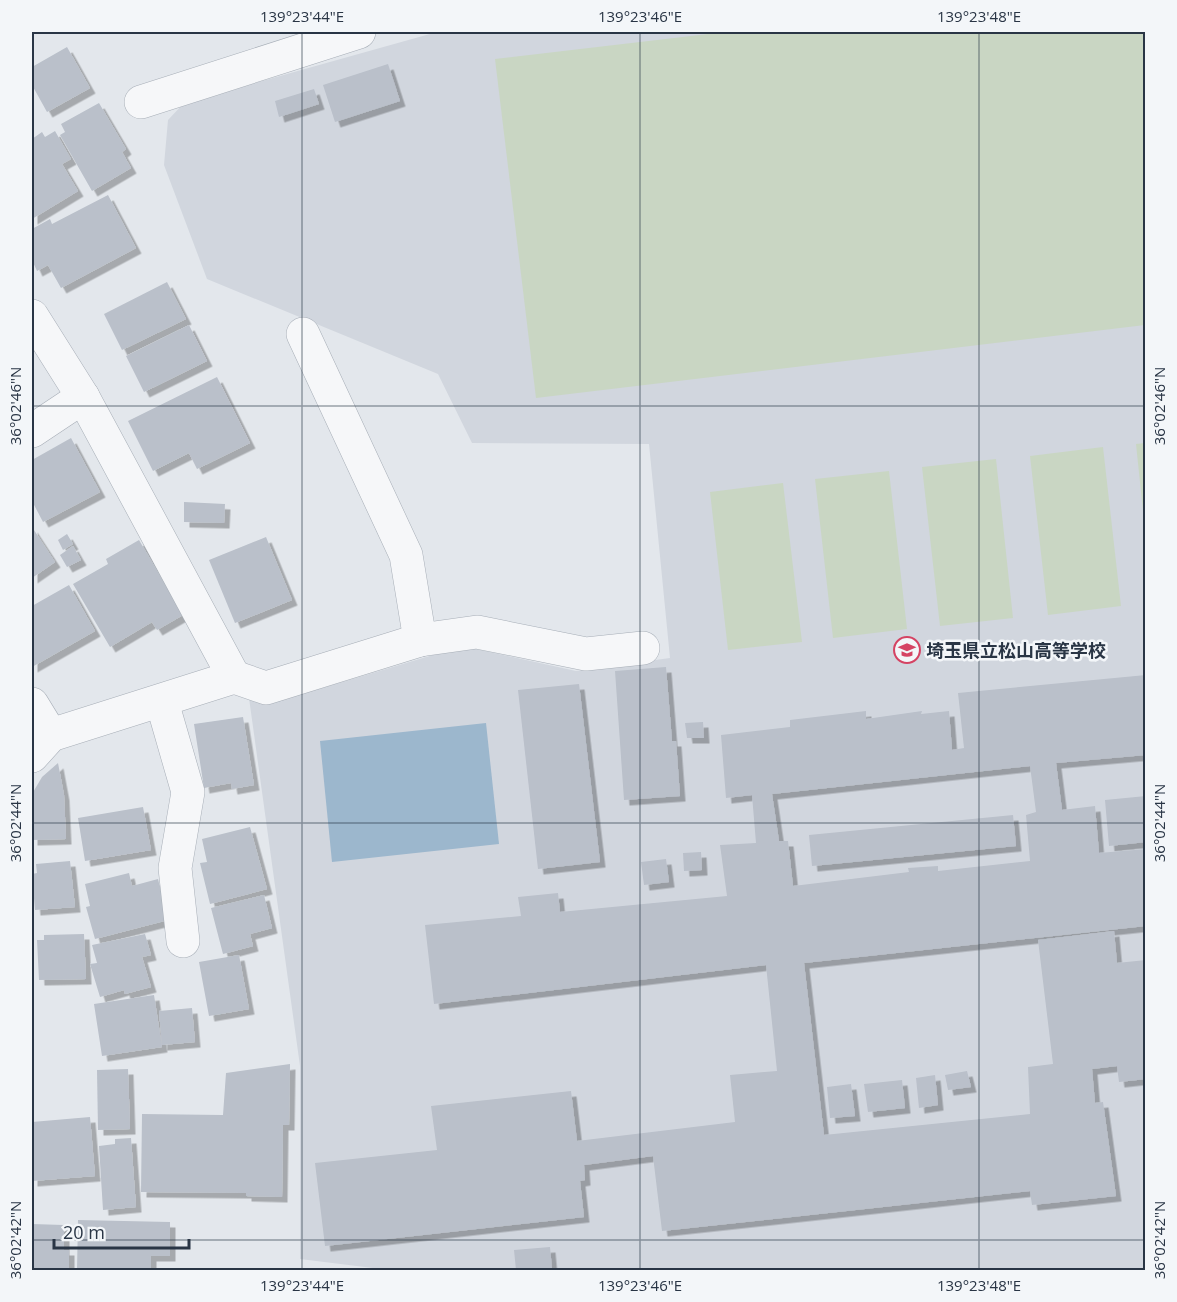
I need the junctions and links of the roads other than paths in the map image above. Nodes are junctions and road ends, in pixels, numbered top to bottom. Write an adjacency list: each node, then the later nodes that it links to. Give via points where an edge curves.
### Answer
1 (359, 32): 2 (street)
2 (141, 102)
3 (32, 316): 5 (street)
4 (303, 334): 7 (street, via 406,555)
5 (82, 397): 6 (street); 9 (street)
6 (32, 431)
7 (420, 640): 8 (street, via 477,632 586,654); 9 (street, via 266,688)
8 (643, 648)
9 (234, 677): 10 (street)
10 (162, 702): 12 (street); 13 (street, via 188,792 175,867)
11 (32, 704): 12 (street)
12 (41, 746)
13 (183, 941)

